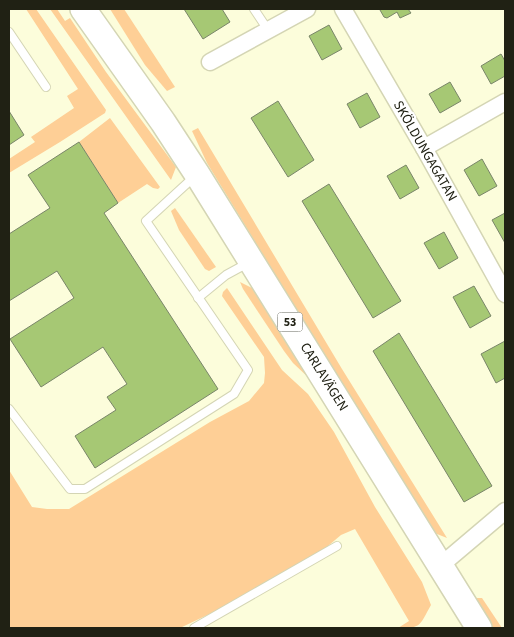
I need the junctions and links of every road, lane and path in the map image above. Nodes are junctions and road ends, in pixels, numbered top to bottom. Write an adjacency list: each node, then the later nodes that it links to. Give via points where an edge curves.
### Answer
1 (84, 9): 8 (main road, CARLAVÄGEN / 53)
2 (94, 9): 8 (main road, CARLAVÄGEN / 53)
3 (254, 9): 6 (lane)
4 (307, 9): 6 (street)
5 (342, 9): 12 (street, SKÖLDUNGAGATAN)
6 (268, 30): 9 (street)
7 (9, 32): 10 (lane)
8 (115, 53): 13 (main road, CARLAVÄGEN / 53)
9 (210, 62)
10 (46, 87)
11 (505, 102): 12 (street)
12 (424, 148): 15 (street, SKÖLDUNGAGATAN)
13 (197, 174): 14 (main road, CARLAVÄGEN / 53); 16 (lane, via 146,221)
14 (252, 261): 16 (lane, via 226,275); 20 (main road, CARLAVÄGEN / 53)
15 (505, 294)
16 (198, 298): 17 (lane, via 248,370 239,386 234,394 85,489 70,489)
17 (9, 409)
18 (505, 511): 20 (street)
19 (337, 546): 21 (lane)
20 (440, 566): 22 (main road, CARLAVÄGEN / 53)
21 (194, 628)
22 (479, 628)

